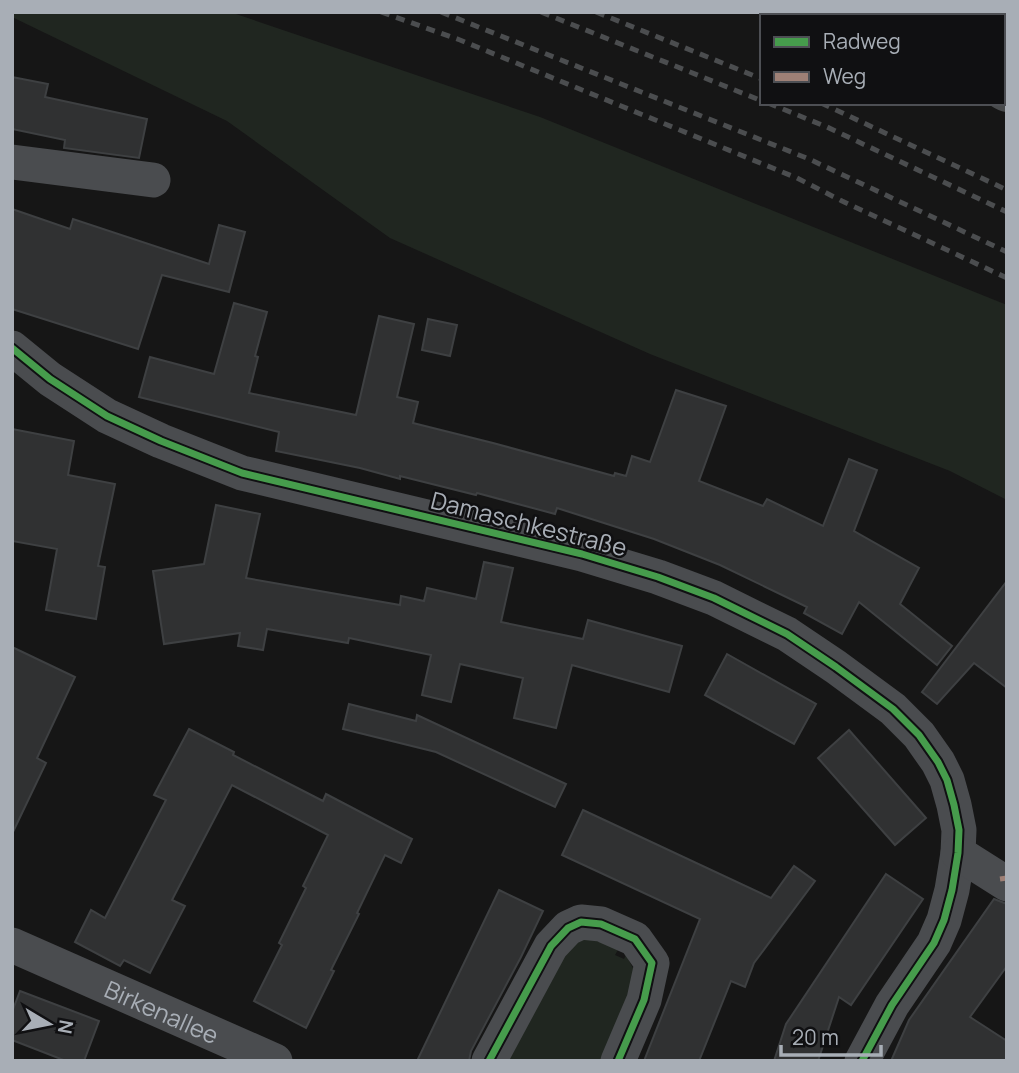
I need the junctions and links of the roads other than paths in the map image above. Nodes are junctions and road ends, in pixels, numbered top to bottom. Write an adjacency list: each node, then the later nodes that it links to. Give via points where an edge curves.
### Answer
1 (12, 162): 2 (street)
2 (153, 180)
3 (12, 348): 4 (street, Damaschkestraße, via 107,416 242,472 582,554 714,598 787,634 893,709 919,735 947,780 959,830)
4 (958, 853): 5 (street); 10 (street, Damaschkestraße, via 944,920 934,943 892,1005)
5 (1007, 884)
6 (12, 945): 7 (street, Birkenallee)
7 (275, 1061)
8 (489, 1061): 9 (street, via 551,946 580,922 601,924 635,939 652,963 644,1000)
9 (618, 1061)
10 (862, 1061)

